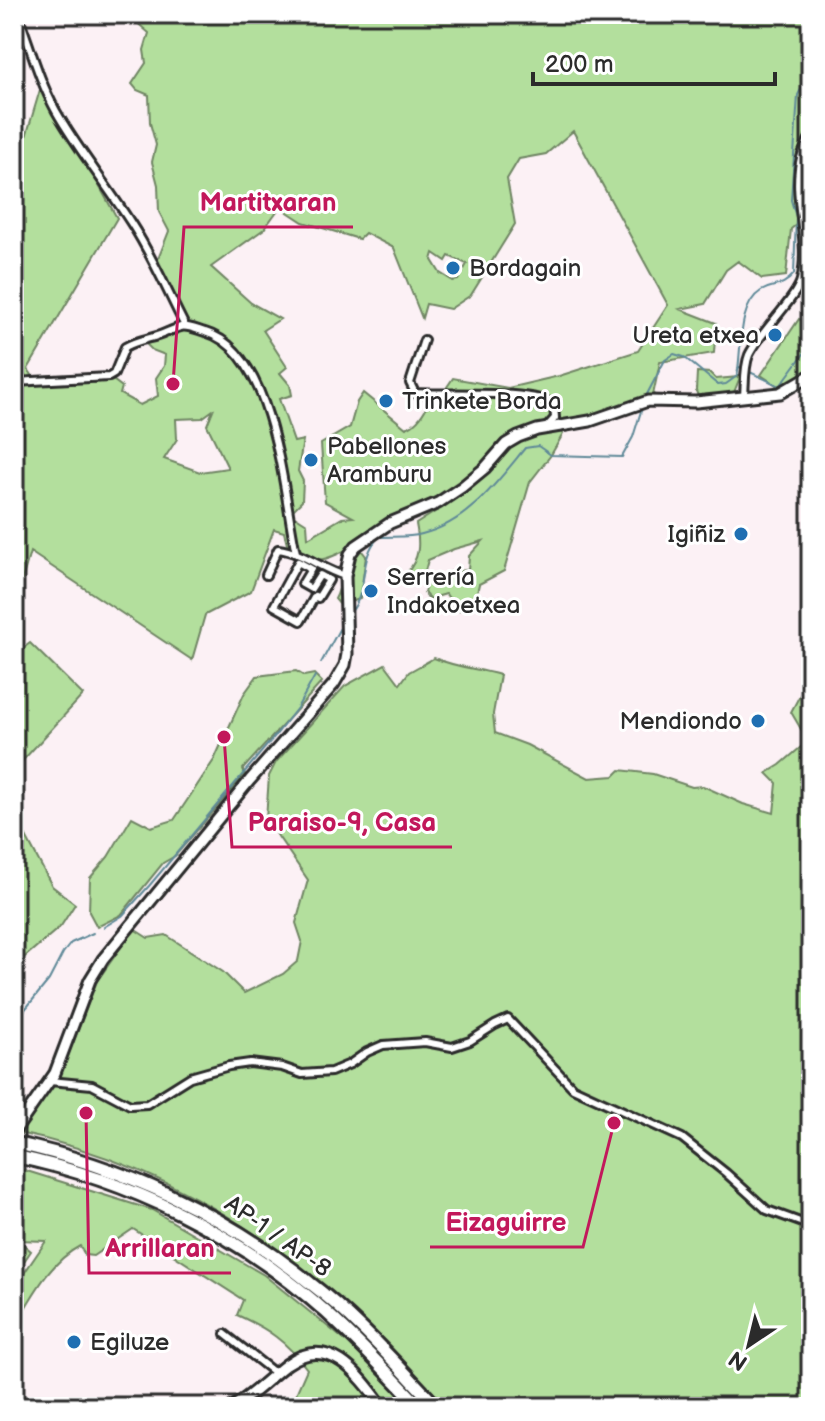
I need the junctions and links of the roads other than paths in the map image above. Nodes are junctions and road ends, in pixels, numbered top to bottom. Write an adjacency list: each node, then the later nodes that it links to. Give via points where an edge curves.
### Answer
1 (18, 14): 3 (street, via 56,110 130,221)
2 (811, 135): 7 (street, via 798,180 802,277 747,358)
3 (185, 326): 6 (street, via 129,344 109,377); 9 (street, via 225,340 253,374 280,454)
4 (424, 340): 8 (street, via 410,383 415,393 546,399 554,405 555,418)
5 (811, 375): 7 (street, via 780,393)
6 (14, 382)
7 (744, 397): 8 (street, via 648,401 590,421)
8 (545, 429): 11 (street, via 506,444 462,487 358,544)
9 (296, 553): 10 (street, via 278,549); 11 (street)
10 (266, 575)
11 (345, 576): 13 (street, via 347,654 334,684 103,959)
12 (274, 606): 12 (street, via 298,562 311,569 302,584 311,589 320,575 329,580 301,621)
13 (50, 1081): 14 (street); 17 (street, via 92,1085 130,1105 147,1104 190,1077 229,1066 250,1063 302,1074 331,1072 383,1045 425,1042 452,1047 508,1019 573,1088 682,1138 767,1210)
14 (14, 1132)
15 (14, 1143): 23 (highway, AP-1 / AP-8, via 125,1176 200,1209 246,1237 333,1302)
16 (14, 1156): 22 (highway, AP-1 / AP-8, via 122,1187 218,1233 305,1294)
17 (811, 1226)
18 (225, 1334): 19 (street)
19 (276, 1374): 20 (street); 21 (street, via 301,1356 330,1356 360,1376)
20 (232, 1407)
21 (383, 1407)
22 (420, 1407)
23 (437, 1407)

